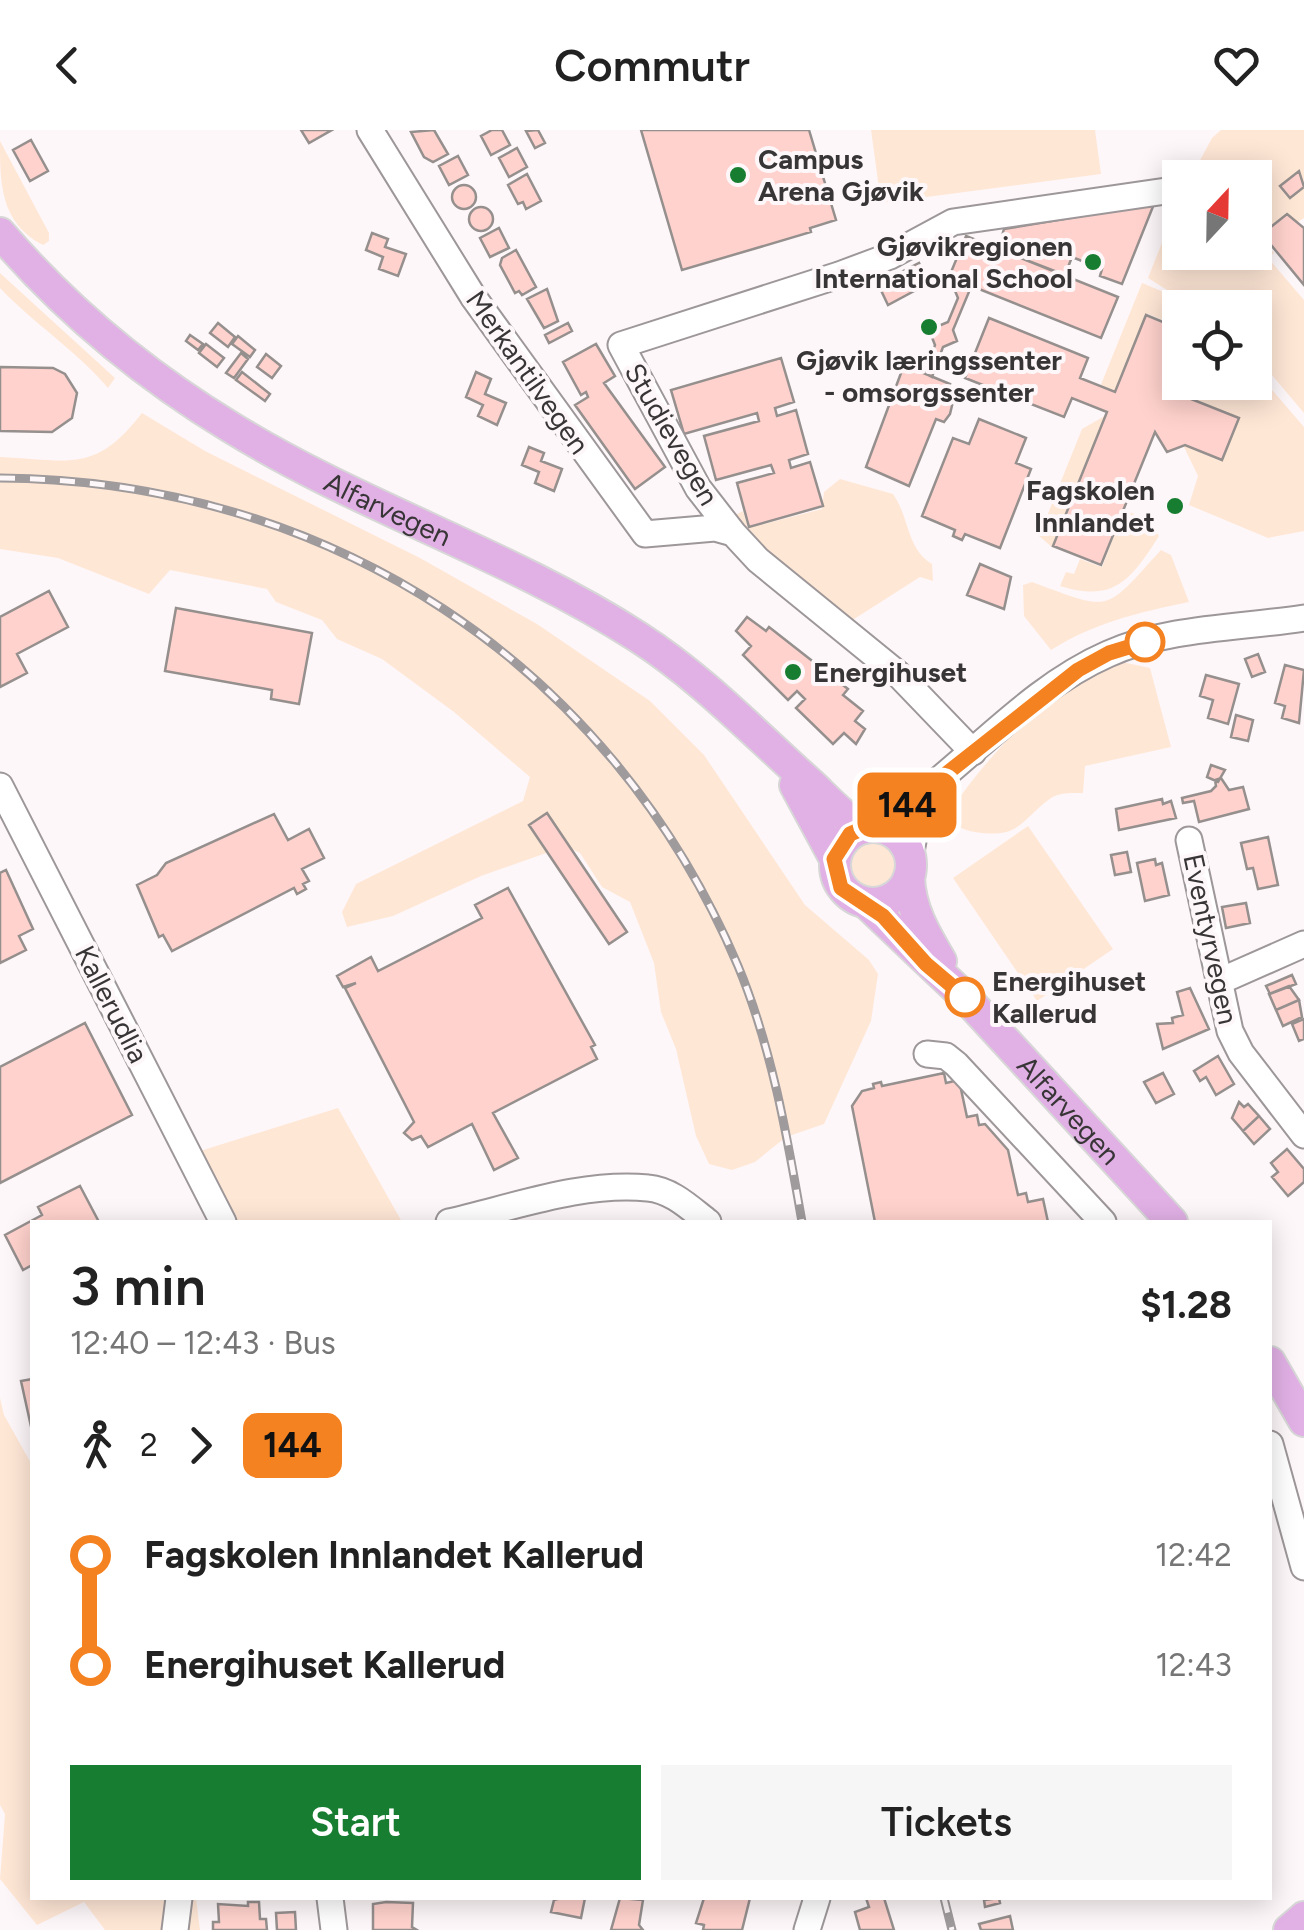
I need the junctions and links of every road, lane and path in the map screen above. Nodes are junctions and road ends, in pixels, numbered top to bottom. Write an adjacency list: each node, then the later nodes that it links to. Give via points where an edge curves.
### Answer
1 (370, 130): 4 (street, Merkantilvegen, via 474,298 645,534 715,528)
2 (1162, 192): 4 (street, Studievegen, via 953,222 840,276 620,344 698,488)
3 (0, 233): 7 (main road, Alfarvegen, via 80,315 170,388 291,460 546,584 640,638 713,694)
4 (733, 533): 6 (street, Studievegen, via 898,674)
5 (1304, 618): 6 (street, via 1206,630 1109,653)
6 (973, 752): 8 (street)
7 (788, 768): 10 (main road, Alfarvegen); 12 (main road, Alfarvegen)
8 (938, 783): 10 (street); 13 (street, via 916,824)
9 (0, 786): 20 (street, Kallerudlia)
10 (869, 827): 12 (main road, via 850,834); 13 (main road, via 898,836)
11 (1189, 840): 16 (street, Eventyrvegen)
12 (834, 859): 14 (main road, via 841,888)
13 (910, 868): 14 (main road, via 892,898); 17 (main road, Alfarvegen, via 919,922)
14 (866, 903): 17 (main road, Alfarvegen)
15 (1304, 944): 16 (street)
16 (1218, 982): 19 (street, Eventyrvegen, via 1241,1053)
17 (965, 997): 24 (main road, Alfarvegen)
18 (927, 1054): 23 (street, via 956,1064)
19 (1304, 1135)
20 (222, 1220)
21 (458, 1220): 22 (street, via 591,1192 650,1188)
22 (705, 1220)
23 (1100, 1220)
24 (1170, 1220)
25 (1272, 1366): 26 (main road)
26 (1304, 1422)
27 (1272, 1451): 28 (street)
28 (1304, 1567)
29 (178, 1900): 33 (street)
30 (330, 1900): 34 (street)
31 (816, 1900): 35 (street)
32 (1304, 1918): 36 (main road)
33 (175, 1930)
34 (334, 1930)
35 (807, 1930)
36 (1290, 1930)

